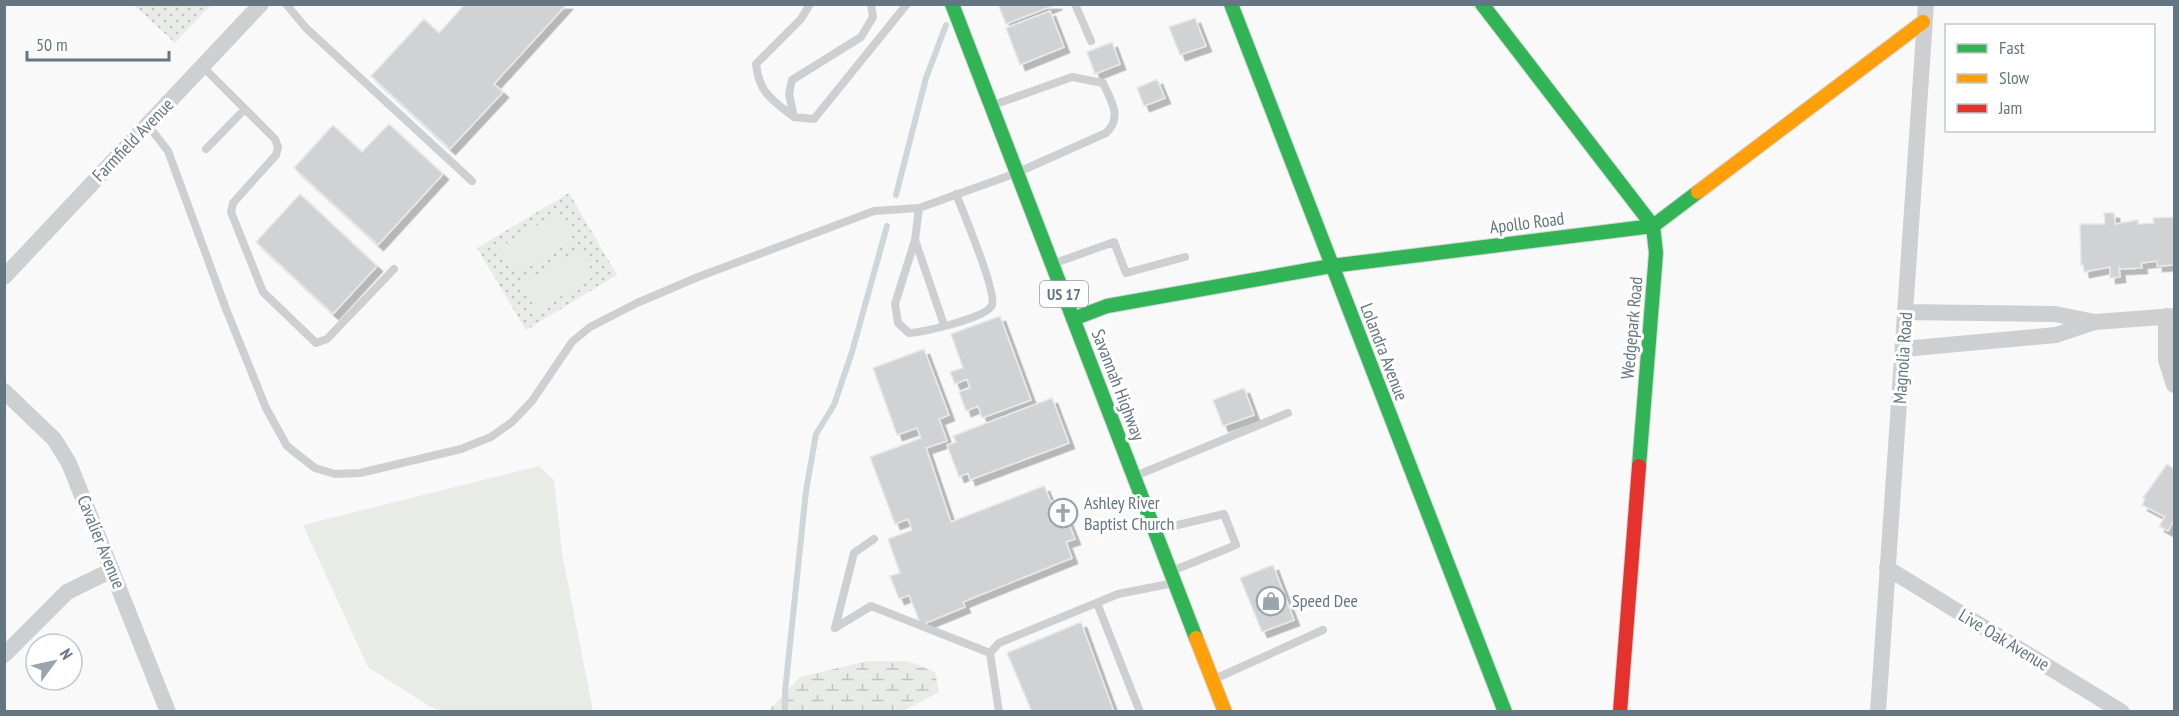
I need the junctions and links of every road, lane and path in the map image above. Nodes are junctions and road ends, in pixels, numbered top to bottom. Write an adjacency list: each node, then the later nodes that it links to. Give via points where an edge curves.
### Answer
1 (261, 4): 13 (street, Farmfield Avenue)
2 (286, 4): 20 (lane, via 306,28)
3 (810, 4): 16 (lane, via 801,19 756,64 766,96)
4 (871, 4): 16 (lane, via 873,17 861,36 792,80 789,94)
5 (907, 4): 16 (lane, via 814,119)
6 (952, 4): 14 (main road, Savannah Highway / US 17)
7 (1075, 4): 12 (lane)
8 (1231, 4): 27 (main road, Lolandra Avenue)
9 (1482, 4): 23 (main road)
10 (1926, 4): 11 (street, Magnolia Road)
11 (1923, 22): 23 (main road, Apollo Road); 30 (street, Magnolia Road)
12 (1090, 41)
13 (203, 67): 15 (lane); 17 (street, Farmfield Avenue)
14 (990, 106): 19 (main road, Savannah Highway / US 17); 19 (lane, via 1080,77 1103,83 1117,115 1114,126 1106,133)
15 (244, 109): 18 (lane); 28 (lane, via 275,139 278,147 276,156 233,203 231,212 263,292 316,343 327,339)
16 (794, 117)
17 (147, 124): 22 (lane, via 168,151 266,408 287,446 315,468 335,474 360,473 461,449 491,437 532,400 572,342 590,327 698,277 874,211); 29 (street, Farmfield Avenue)
18 (206, 149)
19 (1016, 173): 21 (lane); 26 (main road, Savannah Highway / US 17)
20 (471, 181)
21 (956, 194): 22 (lane); 35 (lane, via 994,298 989,310)
22 (919, 208): 24 (lane)
23 (1653, 226): 27 (main road, Apollo Road); 57 (main road, Wedgepark Road, via 1656,253)
24 (915, 240): 35 (lane); 35 (lane, via 895,304 898,323 909,333)
25 (1185, 257): 26 (lane, via 1126,273 1114,242)
26 (1052, 264): 33 (main road, Savannah Highway / US 17)
27 (1331, 266): 33 (main road, Apollo Road, via 1107,306); 56 (main road, Lolandra Avenue)
28 (394, 269)
29 (4, 277)
30 (1906, 312): 31 (street); 37 (street, Magnolia Road)
31 (1993, 313): 34 (street, via 2055,314); 36 (street)
32 (2170, 316): 34 (street); 38 (street, via 2166,360)
33 (1073, 318): 41 (main road, Savannah Highway / US 17)
34 (2095, 322): 36 (street, via 2056,335)
35 (944, 326)
36 (1994, 341): 37 (street)
37 (1903, 350): 44 (street, Magnolia Road)
38 (2175, 385)
39 (4, 391): 45 (street, Cavalier Avenue, via 54,439 69,463)
40 (1288, 413): 41 (lane)
41 (1134, 477): 42 (main road, Savannah Highway / US 17)
42 (1155, 530): 46 (main road, Savannah Highway / US 17); 46 (lane, via 1224,514 1236,545)
43 (874, 539): 49 (lane, via 854,553 835,628 871,606)
44 (1887, 568): 58 (street, Magnolia Road); 59 (street, Live Oak Avenue)
45 (112, 570): 50 (street, via 67,592); 52 (street, Cavalier Avenue)
46 (1173, 577): 47 (lane); 51 (main road, Savannah Highway / US 17)
47 (1097, 603): 49 (lane, via 999,643); 54 (lane)
48 (1323, 630): 51 (lane)
49 (990, 653): 53 (lane)
50 (4, 655)
51 (1213, 680): 55 (main road, Savannah Highway / US 17)
52 (168, 711)
53 (999, 711)
54 (1140, 711)
55 (1226, 711)
56 (1505, 711)
57 (1620, 711)
58 (1878, 711)
59 (2122, 711)

